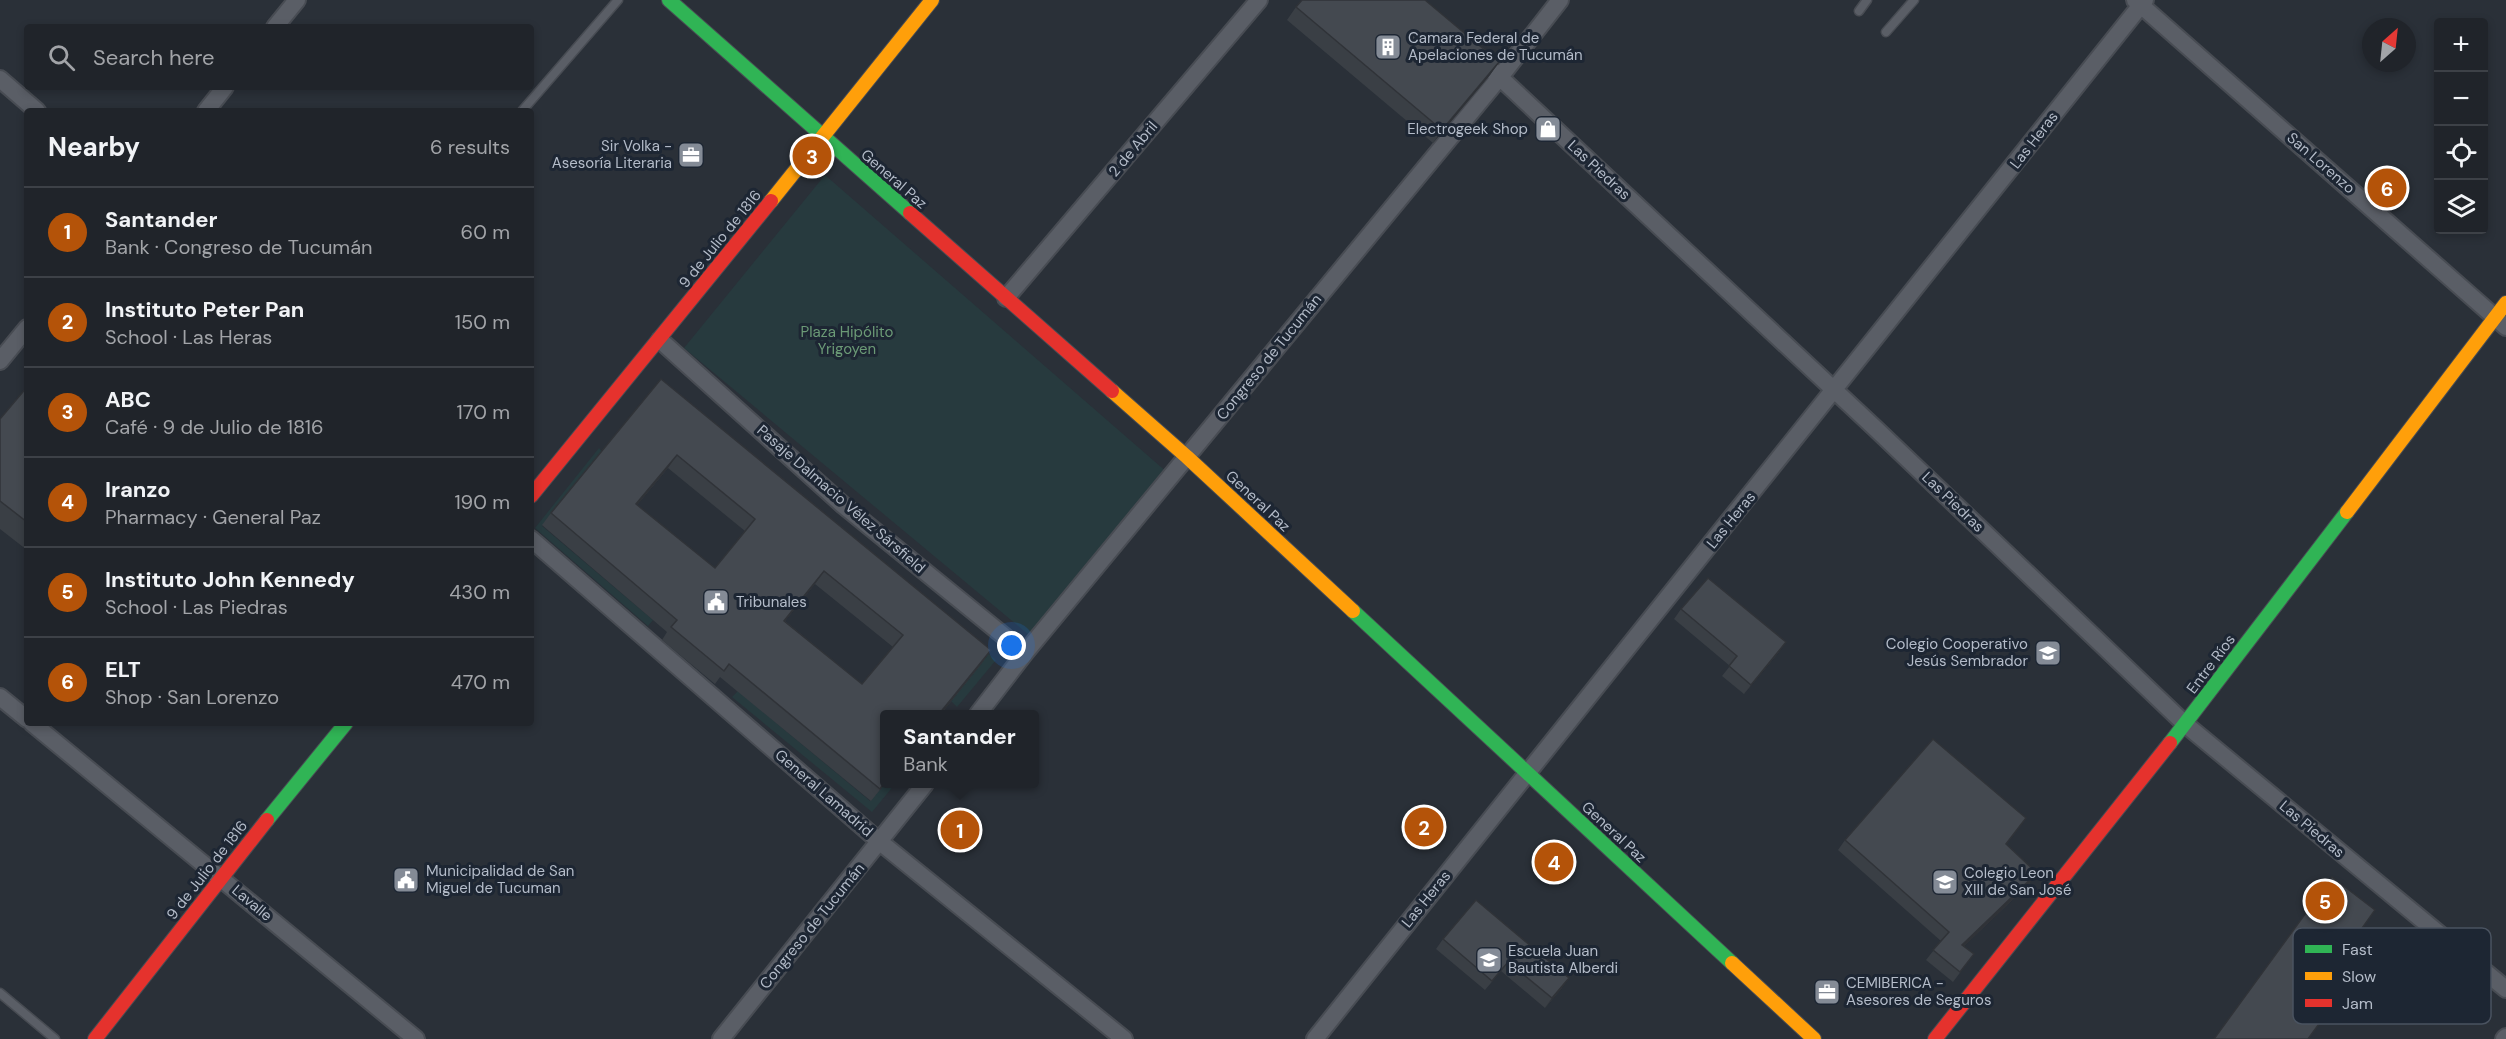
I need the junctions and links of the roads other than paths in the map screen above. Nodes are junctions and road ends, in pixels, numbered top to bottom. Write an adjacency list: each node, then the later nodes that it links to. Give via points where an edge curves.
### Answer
1 (297, 0): 11 (street)
2 (618, 0): 19 (lane)
3 (669, 0): 20 (street, General Paz)
4 (932, 0): 20 (street, 9 de Julio de 1816)
5 (1259, 0): 21 (street, 2 de Abril)
6 (1560, 0): 14 (street, Congreso de Tucumán)
7 (1868, 0): 10 (lane)
8 (1914, 0): 12 (lane)
9 (2140, 2): 23 (street, San Lorenzo); 27 (street, Las Heras)
10 (1859, 11)
11 (277, 24)
12 (1886, 32)
13 (1466, 46): 14 (street, Las Piedras)
14 (1500, 77): 27 (street, Las Piedras); 28 (street, Congreso de Tucumán)
15 (0, 79): 17 (street)
16 (223, 90): 18 (street)
17 (34, 108)
18 (208, 108)
19 (525, 108)
20 (822, 138): 21 (street, General Paz); 25 (street, 9 de Julio de 1816)
21 (1006, 298): 28 (street, General Paz)
22 (2506, 303): 23 (street, Entre Ríos)
23 (2501, 322): 35 (street, Entre Ríos)
24 (24, 332): 26 (street)
25 (660, 340): 29 (street, 9 de Julio de 1816); 31 (street, Pasaje Dalmacio Vélez Sársfield, via 843,505)
26 (0, 361)
27 (1834, 391): 35 (street, Las Piedras); 38 (street, Las Heras)
28 (1187, 457): 31 (street, Congreso de Tucumán); 38 (street, General Paz)
29 (534, 492)
30 (534, 542): 40 (street, General Lamadrid)
31 (1025, 653): 33 (street, Congreso de Tucumán)
32 (0, 697): 34 (street)
33 (981, 710)
34 (24, 717)
35 (2185, 724): 42 (street, Las Piedras); 53 (street, Entre Ríos)
36 (36, 726): 41 (street, Lavalle)
37 (344, 726): 41 (street, 9 de Julio de 1816)
38 (1526, 774): 51 (street, Las Heras); 52 (street, General Paz)
39 (921, 788): 40 (street, Congreso de Tucumán)
40 (880, 842): 49 (street, Congreso de Tucumán); 50 (street, General Lamadrid)
41 (221, 877): 47 (street, 9 de Julio de 1816); 48 (street, Lavalle)
42 (2432, 928)
43 (2491, 977): 44 (street, Las Piedras)
44 (2506, 989)
45 (0, 993): 46 (lane)
46 (55, 1039)
47 (95, 1039)
48 (416, 1039)
49 (721, 1039)
50 (1124, 1039)
51 (1315, 1039)
52 (1814, 1039)
53 (1935, 1039)

